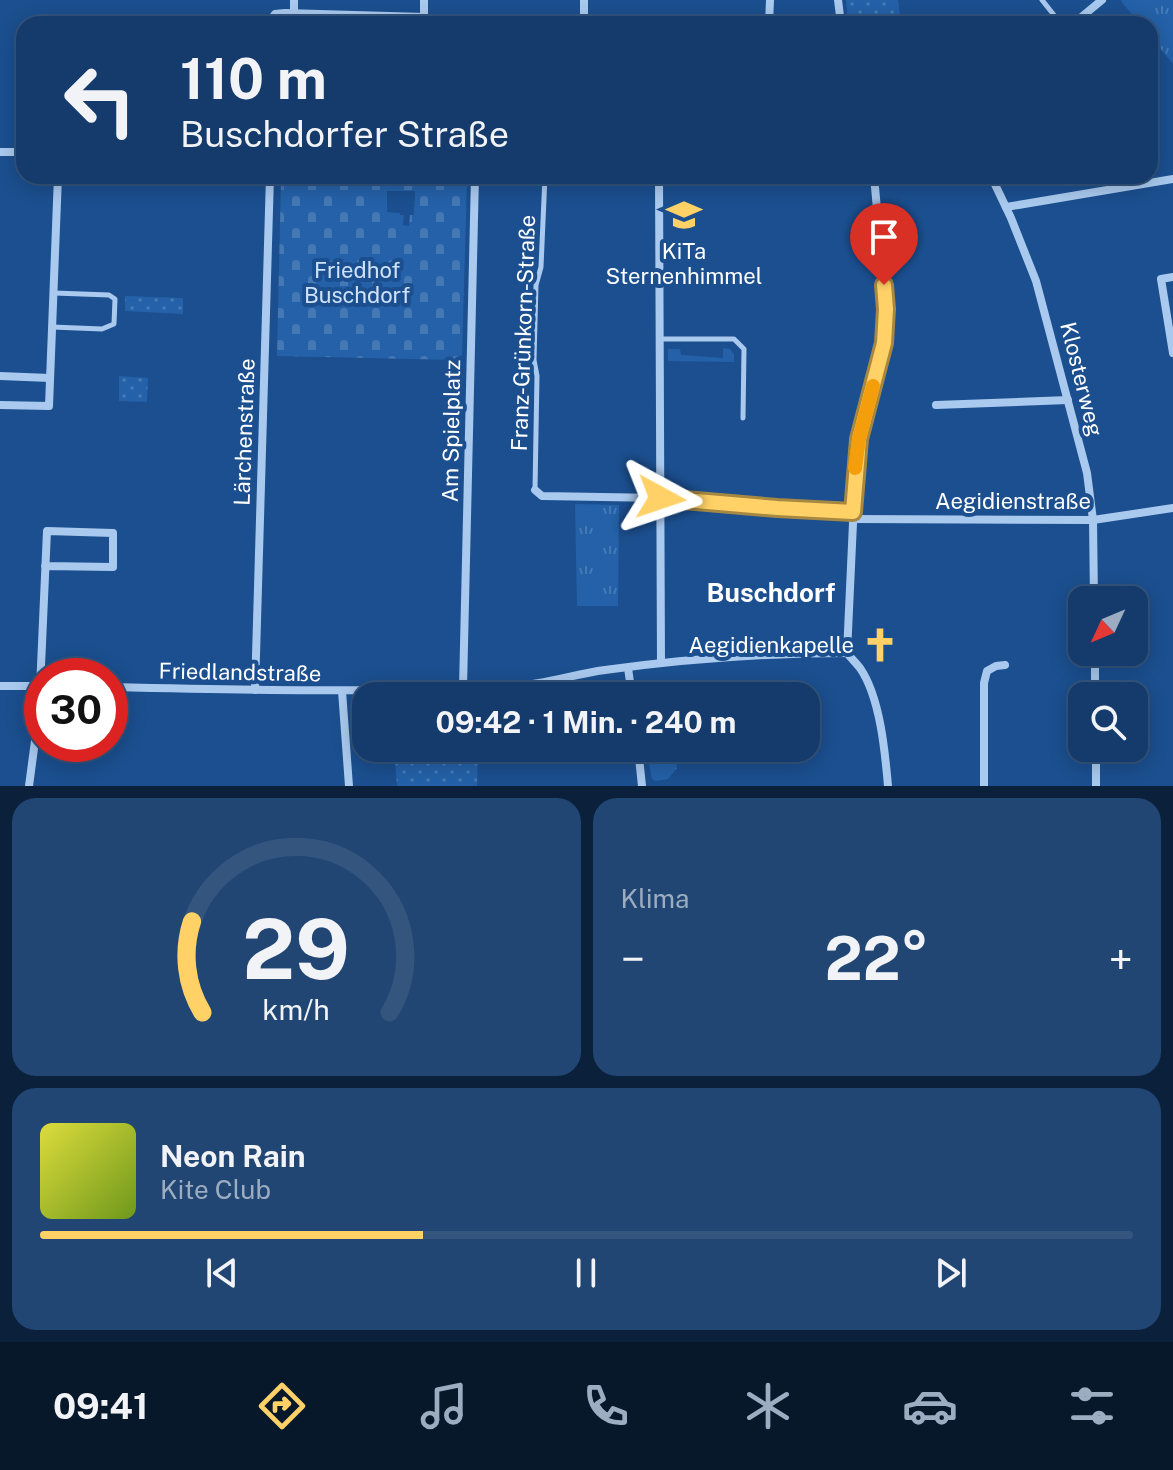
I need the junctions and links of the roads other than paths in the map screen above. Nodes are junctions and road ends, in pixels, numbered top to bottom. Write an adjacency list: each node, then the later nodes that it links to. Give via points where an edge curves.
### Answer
1 (294, 0): 4 (street)
2 (1042, 0): 7 (lane)
3 (1102, 0): 8 (street)
4 (294, 13): 5 (street); 6 (street)
5 (274, 16)
6 (392, 16)
7 (1055, 16)
8 (1083, 16)
9 (58, 184): 19 (street)
10 (270, 184): 47 (street, Lärchenstraße)
11 (475, 184): 41 (street, Am Spielplatz)
12 (545, 184): 29 (lane, Franz-Grünkorn-Straße, via 536,285)
13 (659, 184): 21 (street)
14 (875, 184): 32 (street, via 886,320 859,439)
15 (995, 184): 17 (street, Klosterweg)
16 (1143, 184): 17 (street)
17 (1006, 207): 25 (street, Klosterweg, via 1036,281)
18 (1173, 277): 22 (street, via 1161,279)
19 (54, 293): 20 (street); 20 (lane, via 109,295 115,299 114,324 102,329)
20 (52, 327): 24 (street)
21 (661, 339): 28 (lane, via 734,339 744,349); 30 (street)
22 (1173, 353)
23 (0, 376): 24 (street)
24 (50, 378): 26 (street, via 49,406)
25 (1068, 400): 27 (street); 33 (street, Klosterweg)
26 (0, 405)
27 (936, 405)
28 (743, 418)
29 (535, 490): 30 (street, Aegidienstraße, via 542,496)
30 (661, 498): 32 (street, Aegidienstraße); 38 (street)
31 (1173, 508): 33 (street, Aegidienstraße)
32 (853, 516): 33 (street, Aegidienstraße); 36 (street)
33 (1093, 520): 35 (street, Klosterweg)
34 (45, 566): 34 (street, via 47,531 113,533 113,567); 37 (street)
35 (1094, 586)
36 (847, 653): 38 (street, Friedlandstraße); 56 (street, via 860,668 875,707)
37 (41, 658)
38 (661, 663): 40 (street, Friedlandstraße)
39 (1005, 665): 57 (street, via 987,671 984,683)
40 (628, 668): 42 (street, Friedlandstraße); 43 (street)
41 (463, 682)
42 (537, 682)
43 (630, 682)
44 (0, 686): 45 (street)
45 (24, 686)
46 (128, 687): 47 (street, Friedlandstraße)
47 (255, 690): 48 (street, Friedlandstraße)
48 (342, 691): 49 (street, Friedlandstraße); 54 (street)
49 (352, 691)
50 (32, 762): 53 (street)
51 (639, 762): 55 (street)
52 (1096, 762): 58 (street)
53 (29, 786)
54 (349, 786)
55 (642, 786)
56 (888, 786)
57 (984, 786)
58 (1096, 786)

